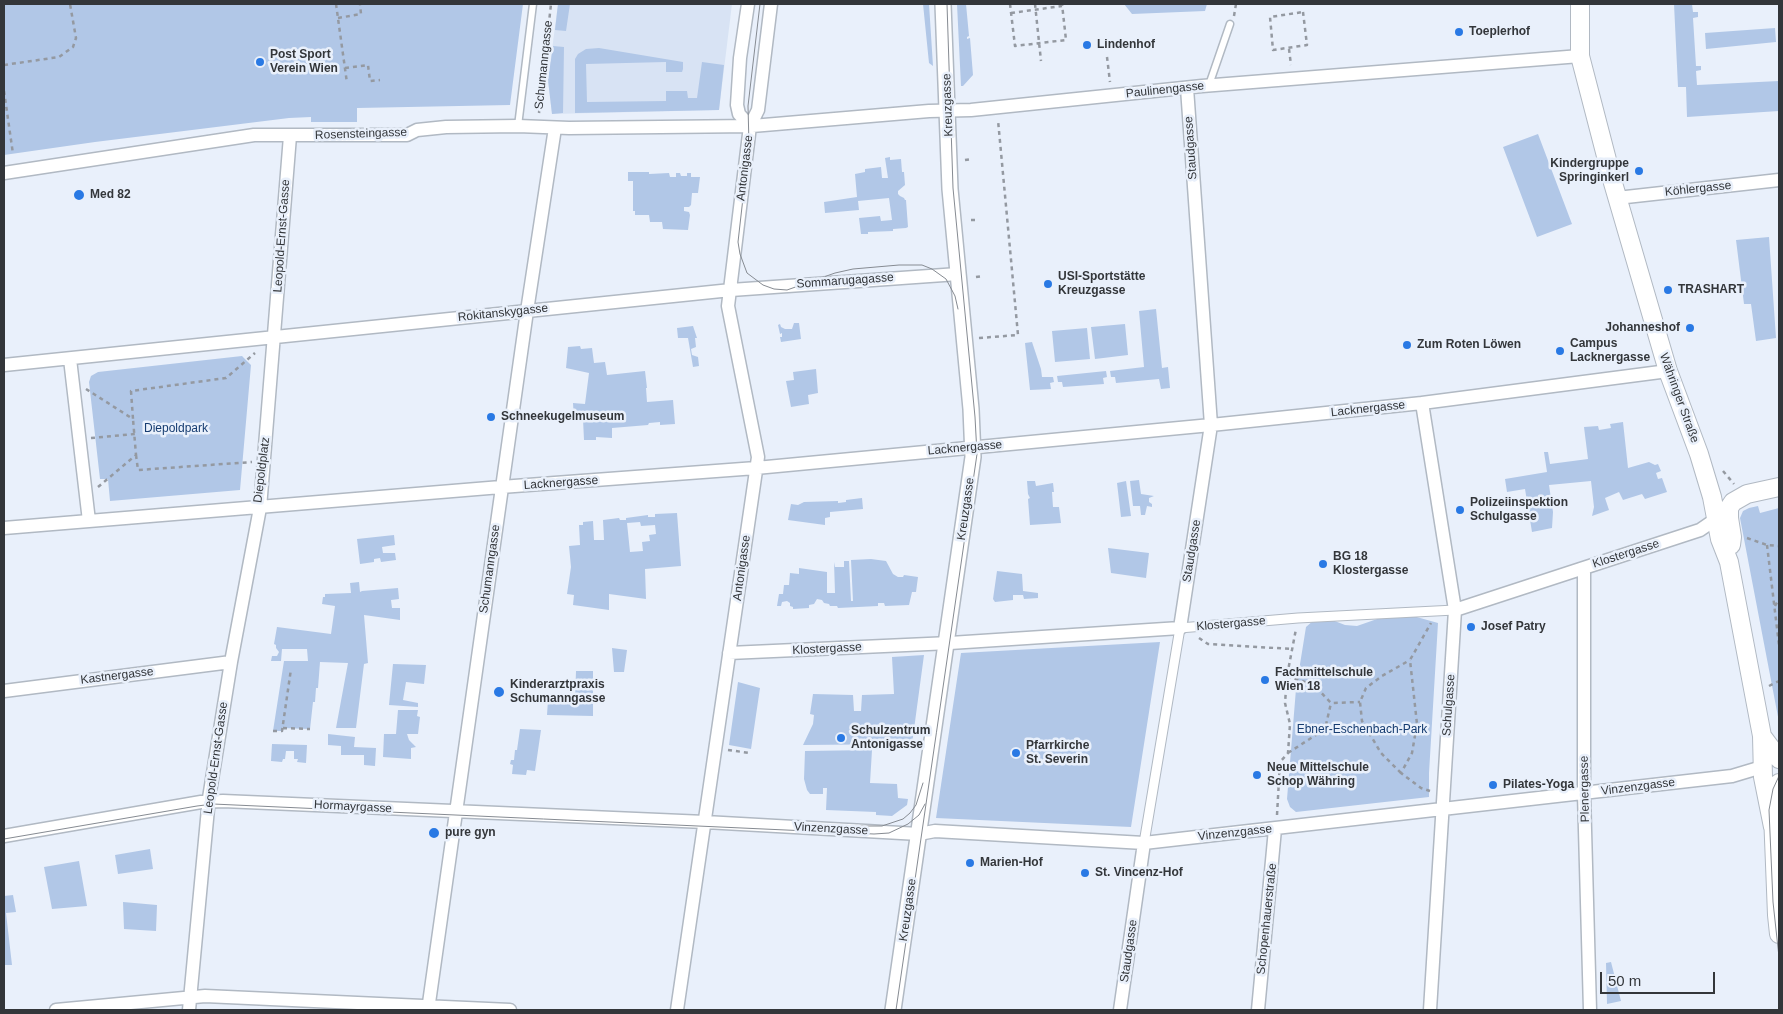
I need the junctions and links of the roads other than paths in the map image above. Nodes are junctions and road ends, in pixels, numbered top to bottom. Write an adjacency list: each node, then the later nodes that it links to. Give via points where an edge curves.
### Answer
1 (534, 4): 11 (lane, Schumanngasse)
2 (748, 4): 12 (street, Antonigasse, via 737,105 739,114)
3 (771, 4): 12 (street, Antonigasse, via 758,110)
4 (943, 4): 10 (street, Kreuzgasse)
5 (1580, 4): 7 (main road, Währinger Straße)
6 (1230, 24): 8 (lane)
7 (1580, 56): 8 (street, Paulinengasse); 17 (main road, Währinger Straße)
8 (1209, 85): 9 (street, Paulinengasse)
9 (1187, 88): 10 (street, Paulinengasse); 26 (street, Staudgasse)
10 (948, 111): 12 (street, Paulinengasse); 18 (street, Kreuzgasse, via 950,189)
11 (518, 126): 13 (street, Rosensteingasse); 14 (street, Rosensteingasse, via 446,127 417,130 407,135)
12 (750, 126): 13 (street, Rosensteingasse); 19 (street, Antonigasse)
13 (555, 128): 20 (street, Schumanngasse)
14 (290, 136): 15 (street, Rosensteingasse, via 254,135); 21 (street, Leopold-Ernst-Gasse)
15 (4, 173)
16 (1779, 180): 17 (street, Köhlergasse)
17 (1618, 198): 24 (main road, Währinger Straße)
18 (958, 274): 19 (street, Sommarugagasse); 27 (street, Kreuzgasse)
19 (731, 290): 20 (street, Rokitanskygasse); 28 (street, Antonigasse, via 728,306 758,457)
20 (527, 311): 21 (street, Rokitanskygasse); 29 (street, Schumanngasse)
21 (275, 336): 22 (street); 31 (street, Diepoldplatz)
22 (70, 359): 23 (street); 33 (street)
23 (4, 365)
24 (1668, 371): 25 (street, Lacknergasse); 32 (main road, Währinger Straße, via 1699,454)
25 (1422, 403): 26 (street, Lacknergasse); 37 (street, Schulgasse)
26 (1211, 425): 27 (street, Lacknergasse); 38 (street, Staudgasse)
27 (973, 447): 28 (street, Lacknergasse); 39 (street, Kreuzgasse)
28 (756, 468): 29 (street, Lacknergasse); 40 (street, Antonigasse)
29 (502, 487): 31 (street, Lacknergasse); 50 (street, Schumanngasse)
30 (1779, 487): 35 (main road, via 1747,494 1733,502 1729,508 1732,537)
31 (260, 508): 33 (street, Diepoldplatz); 41 (street, Leopold-Ernst-Gasse)
32 (1716, 519): 35 (main road, Währinger Straße); 36 (street, Klostergasse, via 1700,530)
33 (89, 521): 34 (street)
34 (4, 528)
35 (1729, 562): 43 (main road, Währinger Straße)
36 (1584, 568): 37 (street, Klostergasse); 47 (street, Plenergasse)
37 (1455, 610): 38 (street, Klostergasse); 49 (street, Schulgasse)
38 (1180, 628): 39 (street, Klostergasse); 56 (street, Staudgasse)
39 (947, 643): 40 (street, Klostergasse); 54 (street, Kreuzgasse)
40 (730, 653): 51 (street, Antonigasse)
41 (231, 662): 42 (street, Kastnergasse); 48 (street, Leopold-Ernst-Gasse)
42 (4, 691)
43 (1762, 736): 44 (main road, Währinger Straße); 45 (main road, Währinger Straße)
44 (1779, 759)
45 (1762, 767): 47 (street, Vinzenzgasse, via 1732,776); 52 (main road, Währinger Straße)
46 (1779, 783): 52 (main road, Währinger Straße, via 1773,802)
47 (1584, 794): 49 (street, Vinzenzgasse); 67 (street, Plenergasse)
48 (209, 801): 50 (street, Hormayrgasse); 55 (street, Hormayrgasse); 58 (street, Leopold-Ernst-Gasse)
49 (1443, 809): 53 (street, Vinzenzgasse); 66 (street, Schulgasse)
50 (457, 812): 51 (street, Hormayrgasse); 59 (street, Schumanngasse)
51 (705, 822): 54 (street, Vinzenzgasse); 62 (street, Antonigasse)
52 (1773, 827): 57 (main road, Währinger Straße)
53 (1276, 828): 56 (street, Vinzenzgasse); 65 (street, Schopenhauerstraße)
54 (918, 834): 56 (street, Vinzenzgasse, via 935,831); 63 (street, Kreuzgasse)
55 (4, 836)
56 (1144, 843): 64 (street, Staudgasse)
57 (1779, 934)
58 (189, 1004): 59 (street, via 205,996); 60 (street)
59 (429, 1008): 61 (street)
60 (56, 1010)
61 (510, 1010)
62 (677, 1010)
63 (893, 1010)
64 (1120, 1010)
65 (1258, 1010)
66 (1430, 1010)
67 (1590, 1010)

